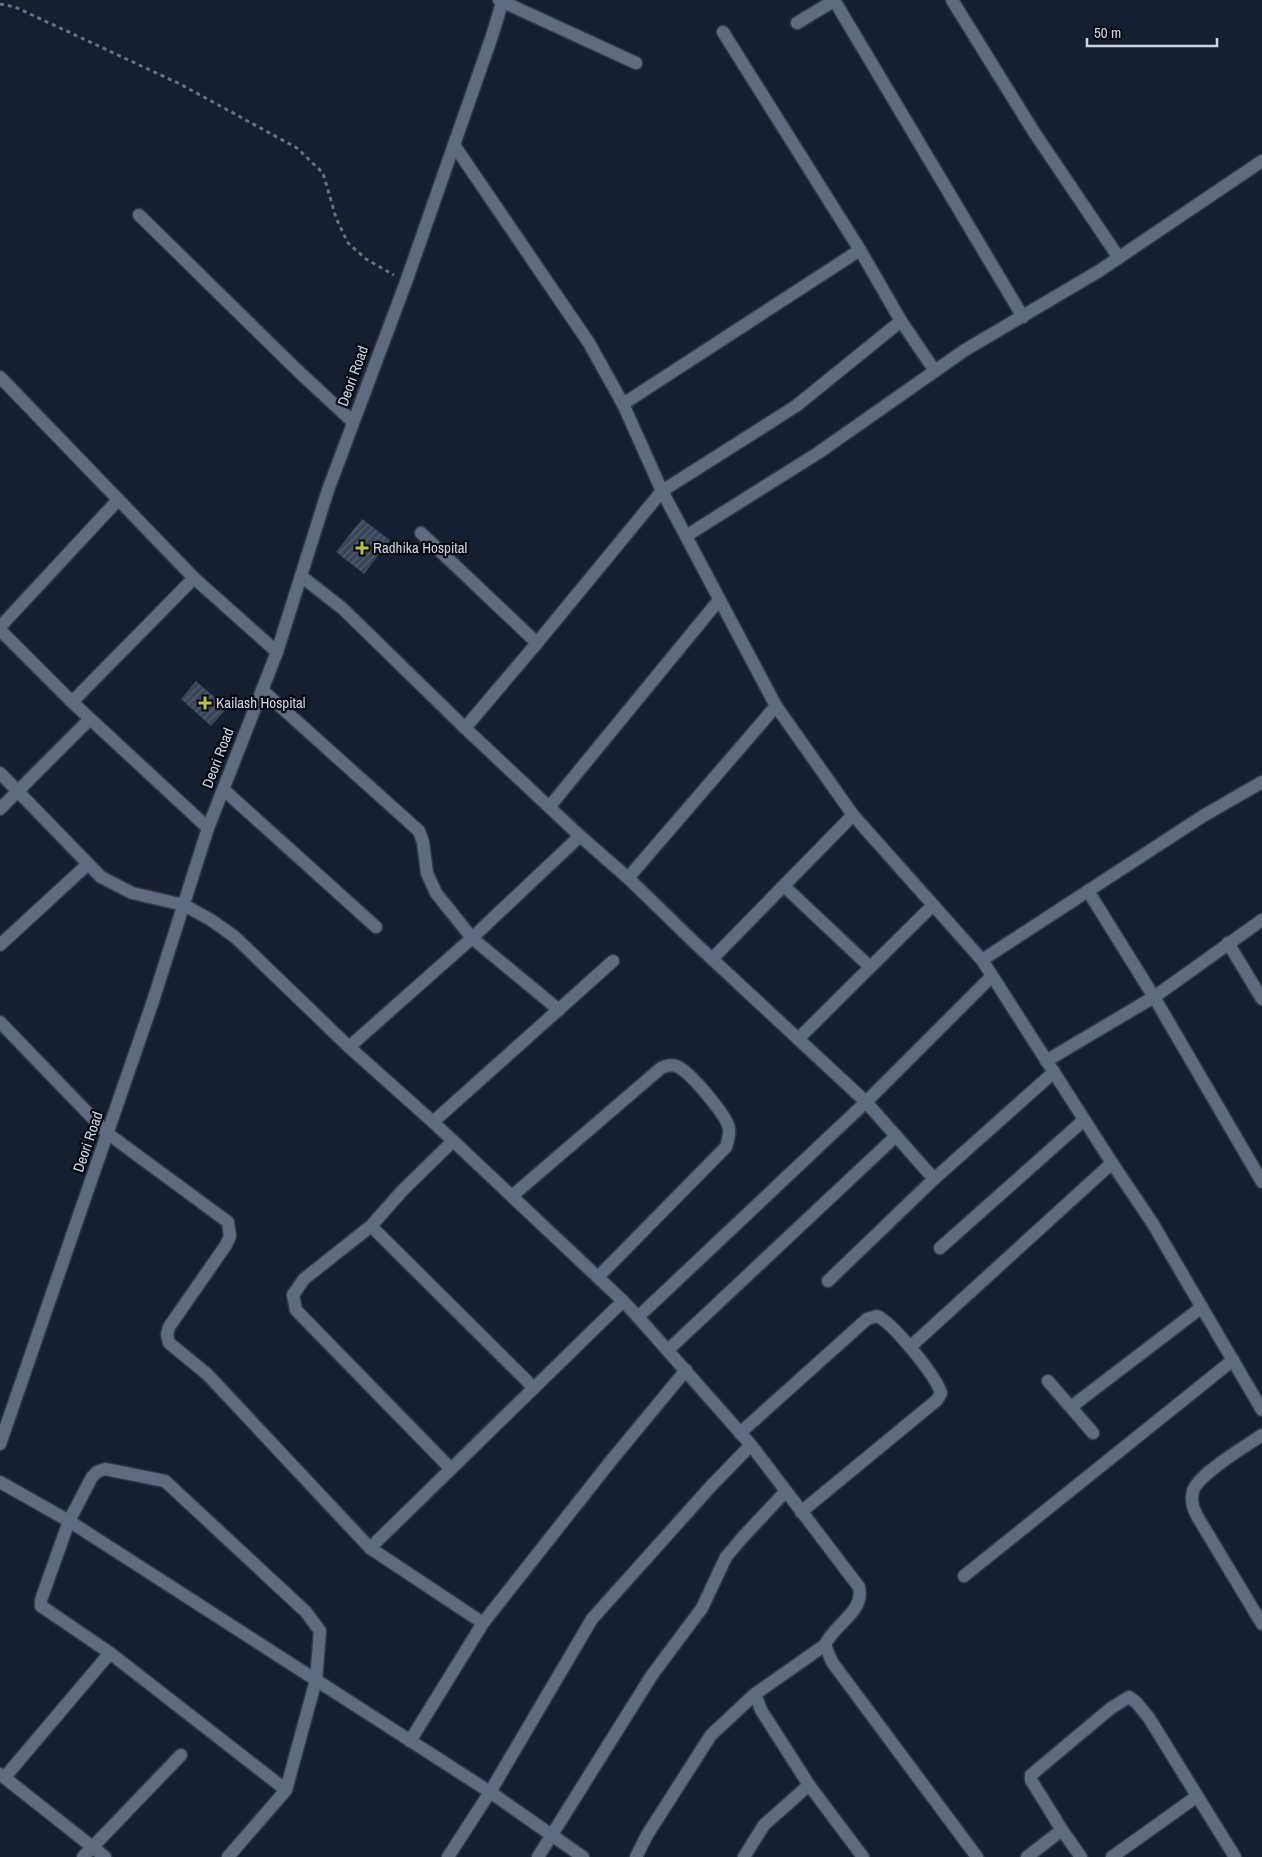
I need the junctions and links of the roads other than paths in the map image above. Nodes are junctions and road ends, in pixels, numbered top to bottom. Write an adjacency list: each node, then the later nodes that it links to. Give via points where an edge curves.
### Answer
1 (834, 0): 4 (street); 12 (street)
2 (952, 0): 11 (street, via 1034,132)
3 (501, 1): 6 (street); 7 (street, Deori Road)
4 (797, 23)
5 (723, 32): 10 (street)
6 (636, 63)
7 (454, 144): 16 (street, via 589,343); 17 (street, Deori Road)
8 (1262, 161): 11 (street)
9 (139, 215): 17 (street)
10 (860, 250): 13 (street); 16 (street)
11 (1120, 258): 12 (street)
12 (1023, 316): 14 (street)
13 (901, 321): 14 (street); 18 (street, via 796,406)
14 (935, 371): 21 (street, via 818,453)
15 (0, 377): 19 (street)
16 (623, 404): 18 (street)
17 (354, 422): 22 (street, Deori Road)
18 (662, 491): 21 (street); 26 (street)
19 (118, 500): 23 (street); 25 (street)
20 (421, 533): 26 (street)
21 (686, 536): 24 (street)
22 (301, 576): 27 (street, Deori Road); 32 (street, via 342,608)
23 (194, 578): 27 (street); 29 (street)
24 (719, 600): 30 (street); 37 (street)
25 (0, 629): 29 (street)
26 (537, 644): 32 (street)
27 (277, 652): 28 (street, Deori Road)
28 (262, 690): 35 (street, Deori Road); 50 (street, via 419,832 430,883)
29 (72, 702): 31 (street)
30 (776, 706): 39 (street); 43 (street)
31 (90, 719): 36 (street); 40 (street)
32 (465, 728): 37 (street)
33 (0, 773): 36 (street)
34 (1262, 782): 45 (street, via 1202,816)
35 (224, 790): 40 (street, Deori Road); 49 (street)
36 (18, 792): 38 (street); 42 (street)
37 (550, 806): 41 (street)
38 (0, 809)
39 (853, 814): 44 (street); 47 (street)
40 (208, 828): 46 (street, Deori Road)
41 (580, 836): 43 (street); 50 (street)
42 (88, 864): 46 (street, via 101,877 132,893); 52 (street)
43 (628, 878): 53 (street)
44 (784, 886): 53 (street); 56 (street)
45 (1088, 891): 54 (street); 58 (street)
46 (184, 905): 63 (street, via 235,937); 69 (street, Deori Road)
47 (933, 905): 54 (street); 56 (street)
48 (1262, 920): 51 (street)
49 (376, 927)
50 (472, 938): 60 (street); 63 (street)
51 (1228, 943): 58 (street); 59 (street)
52 (0, 945)
53 (712, 959): 62 (street)
54 (982, 960): 57 (street)
55 (613, 961): 60 (street)
56 (870, 967): 62 (street)
57 (991, 977): 64 (street); 66 (street)
58 (1154, 997): 64 (street); 73 (street)
59 (1262, 1000)
60 (559, 1010): 68 (street)
61 (0, 1022): 69 (street)
62 (798, 1039): 66 (street)
63 (349, 1047): 68 (street)
64 (1046, 1061): 65 (street)
65 (1054, 1072): 67 (street); 74 (street)
66 (866, 1102): 70 (street); 83 (street)
67 (1084, 1120): 72 (street); 78 (street)
68 (433, 1122): 71 (street)
69 (108, 1133): 95 (street, Deori Road); 102 (street, via 228,1222 230,1236 226,1245 170,1327 169,1343 208,1374)
70 (896, 1136): 74 (street); 85 (street)
71 (453, 1141): 76 (street); 77 (street)
72 (1112, 1163): 82 (street); 84 (street)
73 (1258, 1164): 75 (street)
74 (934, 1179): 80 (street)
75 (1262, 1182)
76 (512, 1196): 79 (street); 79 (street, via 662,1068 677,1066 690,1074 728,1126 726,1147)
77 (371, 1226): 89 (street); 97 (street, via 304,1280 293,1295 296,1310)
78 (940, 1248)
79 (598, 1277): 81 (street)
80 (828, 1281)
81 (623, 1301): 83 (street); 89 (street)
82 (1202, 1307): 86 (street); 90 (street)
83 (638, 1317): 85 (street)
84 (910, 1347): 92 (street, via 886,1321 877,1316 868,1319); 100 (street, via 939,1385 941,1393 937,1400)
85 (668, 1350): 87 (street)
86 (1233, 1360): 91 (street); 103 (street)
87 (686, 1370): 92 (street); 104 (street)
88 (1048, 1381): 90 (street)
89 (534, 1388): 97 (street)
90 (1071, 1407): 93 (street)
91 (1262, 1410)
92 (740, 1433): 96 (street)
93 (1093, 1433)
94 (1262, 1435): 105 (street, via 1197,1482 1192,1501 1193,1509)
95 (0, 1444)
96 (751, 1445): 99 (street); 115 (street, via 592,1619)
97 (451, 1469): 102 (street)
98 (0, 1482): 101 (street)
99 (786, 1491): 100 (street); 118 (street, via 726,1558 702,1608 652,1675)
100 (801, 1512): 106 (street, via 859,1587 861,1596 858,1605 828,1637)
101 (69, 1520): 107 (street, via 40,1600 41,1606); 108 (street); 108 (street, via 97,1472 105,1469 164,1481 306,1612 320,1631)
102 (370, 1548): 104 (street)
103 (964, 1576)
104 (483, 1623): 110 (street)
105 (1262, 1624)
106 (825, 1645): 109 (street); 129 (street, via 832,1662)
107 (110, 1653): 112 (street); 114 (street)
108 (316, 1680): 110 (street); 114 (street)
109 (755, 1694): 113 (street); 126 (street, via 711,1735)
110 (410, 1741): 115 (street)
111 (182, 1755): 119 (street)
112 (2, 1775): 119 (street)
113 (809, 1785): 127 (street, via 764,1825); 128 (street)
114 (286, 1790): 122 (street)
115 (490, 1792): 118 (street); 123 (street)
116 (1196, 1797): 117 (street, via 1149,1718 1129,1697 1111,1708 1031,1775 1030,1780); 132 (street); 133 (street)
117 (1062, 1830): 130 (street); 131 (street)
118 (550, 1835): 124 (street); 125 (street)
119 (92, 1847): 120 (street); 121 (street)
120 (83, 1857)
121 (105, 1857)
122 (228, 1857)
123 (448, 1857)
124 (538, 1857)
125 (583, 1857)
126 (636, 1857)
127 (744, 1857)
128 (863, 1857)
129 (977, 1857)
130 (1027, 1857)
131 (1081, 1857)
132 (1112, 1857)
133 (1235, 1857)

